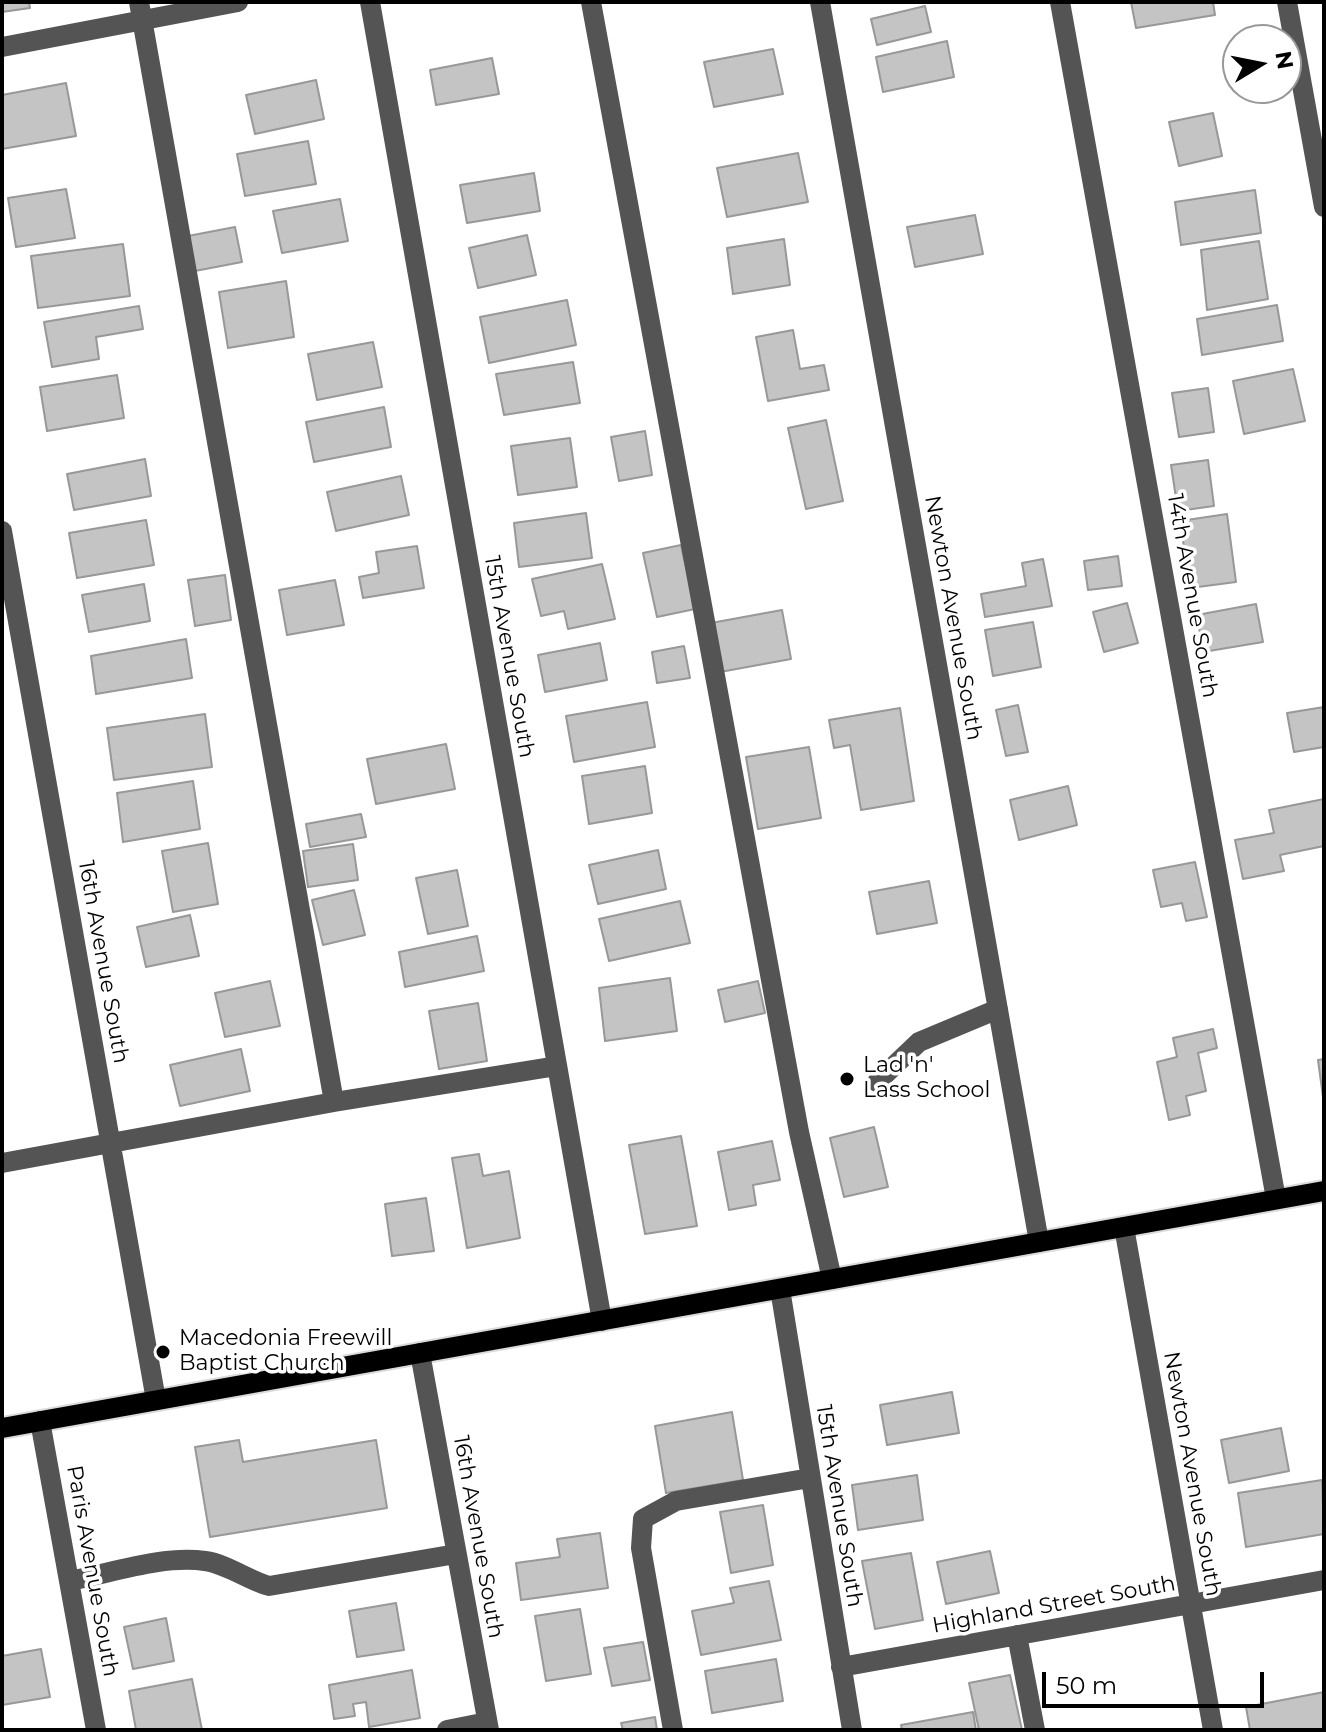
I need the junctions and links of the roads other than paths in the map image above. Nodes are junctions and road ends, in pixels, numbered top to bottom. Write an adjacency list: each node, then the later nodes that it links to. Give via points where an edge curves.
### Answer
1 (238, 2): 7 (street)
2 (370, 2): 12 (street, 15th Avenue South)
3 (591, 2): 21 (street, via 799,1132)
4 (820, 2): 11 (street, Newton Avenue South)
5 (1060, 2): 18 (street, 14th Avenue South)
6 (1287, 2): 9 (street)
7 (141, 11): 8 (street); 14 (street)
8 (2, 47)
9 (1324, 207)
10 (2, 531): 15 (street, 16th Avenue South)
11 (998, 1009): 13 (street, via 919,1042); 20 (street, Newton Avenue South)
12 (557, 1066): 14 (street); 23 (street, 15th Avenue South)
13 (877, 1082)
14 (334, 1102): 15 (street)
15 (110, 1143): 16 (street); 25 (street, 16th Avenue South)
16 (2, 1163)
17 (1324, 1191): 18 (main road)
18 (1276, 1199): 19 (main road)
19 (1124, 1227): 20 (main road); 32 (street, Newton Avenue South)
20 (1039, 1242): 21 (main road)
21 (832, 1279): 22 (main road)
22 (780, 1289): 23 (main road); 28 (street, 15th Avenue South)
23 (602, 1321): 24 (main road)
24 (420, 1353): 25 (main road); 29 (street, 16th Avenue South)
25 (156, 1400): 26 (main road)
26 (40, 1421): 27 (main road); 31 (street, Paris Avenue South)
27 (2, 1428)
28 (810, 1478): 34 (street, 15th Avenue South); 38 (street, via 676,1501 643,1519 641,1548)
29 (456, 1554): 31 (street, via 269,1586 208,1561 180,1560); 35 (street, 16th Avenue South)
30 (1324, 1580): 32 (street, Highland Street South)
31 (69, 1581): 36 (street, Paris Avenue South)
32 (1190, 1605): 33 (street, Highland Street South); 41 (street, Newton Avenue South)
33 (1017, 1635): 34 (street, Highland Street South); 40 (street)
34 (841, 1667): 39 (street, 15th Avenue South)
35 (488, 1726): 37 (street)
36 (96, 1730)
37 (447, 1730)
38 (673, 1730)
39 (852, 1730)
40 (1035, 1730)
41 (1213, 1730)

